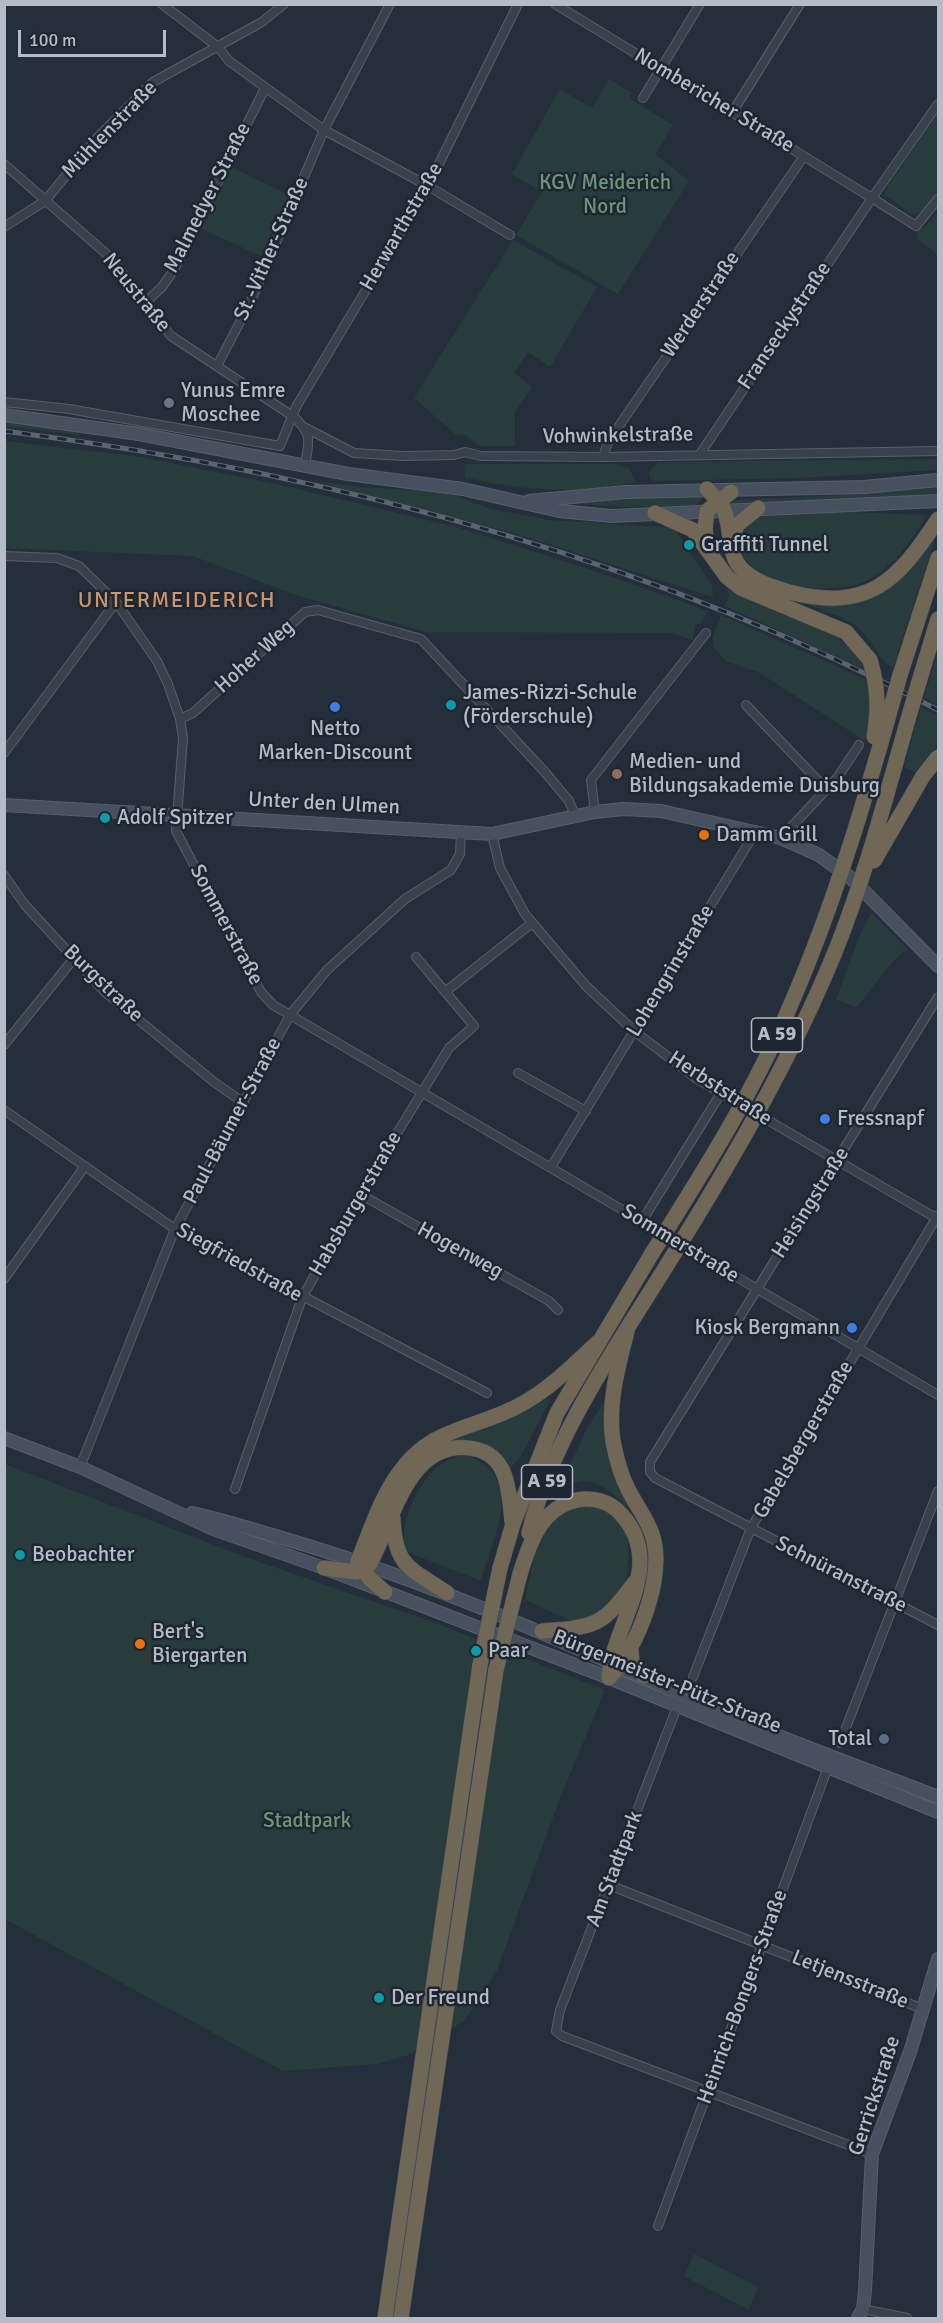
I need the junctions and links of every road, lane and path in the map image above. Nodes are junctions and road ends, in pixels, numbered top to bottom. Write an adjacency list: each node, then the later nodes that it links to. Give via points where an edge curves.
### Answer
1 (162, 4): 8 (street)
2 (284, 4): 8 (street, Mühlenstraße, via 262,22)
3 (390, 4): 14 (street, St.-Vither-Straße)
4 (518, 4): 17 (street, Herwarthstraße)
5 (555, 4): 9 (street, Nombericher Straße)
6 (700, 4): 9 (street)
7 (800, 4): 13 (street)
8 (218, 47): 10 (street, via 229,61); 20 (street, Mühlenstraße, via 153,82 97,138)
9 (661, 69): 11 (street); 13 (street, Nombericher Straße)
10 (265, 88): 14 (street); 23 (street, Malmedyer Straße, via 174,270)
11 (643, 98)
12 (939, 104): 18 (street, Franseckystraße)
13 (732, 113): 15 (street, Nombericher Straße)
14 (324, 130): 17 (street); 24 (street, St.-Vither-Straße, via 251,301)
15 (804, 156): 18 (street, Nombericher Straße); 31 (street, Werderstraße, via 608,442)
16 (4, 164): 20 (street, Neustraße)
17 (428, 186): 22 (street); 27 (street, Herwarthstraße, via 296,407)
18 (872, 198): 19 (street, Nombericher Straße, via 916,226); 30 (street, Franseckystraße)
19 (939, 199)
20 (45, 201): 21 (street, Mühlenstraße); 23 (street, Neustraße, via 111,258)
21 (4, 227)
22 (510, 235)
23 (146, 302): 24 (street, Neustraße, via 171,336)
24 (217, 366): 27 (street, Neustraße)
25 (4, 402): 27 (street, Herwarthstraße, via 80,410 280,446)
26 (4, 415): 32 (main road, via 139,434)
27 (294, 417): 28 (street, Neustraße)
28 (306, 428): 31 (street, Vohwinkelstraße, via 354,453); 32 (street, via 309,440)
29 (939, 451): 30 (street, Vohwinkelstraße)
30 (700, 454): 31 (street, Vohwinkelstraße)
31 (603, 457)
32 (305, 465): 36 (main road)
33 (939, 480): 37 (main road)
34 (707, 489): 36 (main road, via 563,496); 37 (highway)
35 (939, 501): 38 (main road)
36 (522, 502): 39 (main road, via 559,511 612,516)
37 (720, 503): 38 (main road); 39 (main road); 41 (highway); 42 (highway, via 705,529)
38 (758, 508): 41 (highway, via 737,525)
39 (655, 513): 42 (highway, via 685,525)
40 (937, 522): 41 (highway, via 893,576 861,595 839,600 764,584 740,568)
41 (730, 544)
42 (707, 546): 54 (highway, bridge, via 727,577 741,588 846,632 870,660 879,709)
43 (4, 556): 45 (street, via 57,558 79,566)
44 (939, 558): 54 (highway, A 59, bridge)
45 (116, 602): 49 (street, via 157,661); 51 (street)
46 (939, 619): 64 (highway, A 59, bridge)
47 (706, 633): 56 (street, via 591,780)
48 (746, 705): 53 (street)
49 (180, 719): 57 (street, via 182,775); 58 (street, Hoher Weg, via 193,713 305,612 318,610 421,639 544,771 569,801)
50 (859, 745): 53 (street)
51 (4, 753)
52 (939, 758): 64 (highway, bridge, via 906,803)
53 (826, 789): 62 (street)
54 (865, 798): 92 (highway, A 59, bridge, via 840,880 790,1007 731,1122)
55 (4, 805): 57 (main road, Unter den Ulmen)
56 (595, 812): 58 (main road, Unter den Ulmen); 59 (main road, Unter den Ulmen, via 661,811)
57 (176, 815): 60 (main road, Unter den Ulmen); 71 (street, Sommerstraße, via 176,831 261,992)
58 (575, 815): 61 (main road, Unter den Ulmen)
59 (756, 831): 62 (main road, Unter den Ulmen); 72 (street, Lohengrinstraße)
60 (461, 832): 61 (main road, Unter den Ulmen); 71 (street, Paul-Bäumer-Straße, via 460,854 451,870 405,899 335,962)
61 (492, 834): 65 (street, Herbststraße, via 500,868)
62 (781, 838): 68 (main road, Unter den Ulmen, via 819,855 852,879)
63 (4, 875): 66 (street, Burgstraße, via 25,905)
64 (858, 889): 91 (highway, A 59, bridge, via 807,1016 775,1081)
65 (532, 923): 69 (street); 72 (street, Herbststraße, via 586,986)
66 (75, 957): 73 (street); 77 (street, Burgstraße, via 106,993)
67 (416, 957): 69 (street)
68 (939, 966)
69 (445, 992): 75 (street, via 474,1026 449,1048)
70 (939, 997): 80 (street, Heisingstraße)
71 (290, 1015): 75 (street, Sommerstraße); 77 (street, Paul-Bäumer-Straße)
72 (634, 1031): 76 (street, Herbststraße); 79 (street, Lohengrinstraße)
73 (4, 1045)
74 (518, 1073): 79 (street)
75 (423, 1092): 82 (street, Sommerstraße); 83 (street, Habsburgerstraße)
76 (721, 1093): 80 (street, Herbststraße); 85 (street)
77 (244, 1103): 86 (street, Paul-Bäumer-Straße)
78 (4, 1110): 81 (street, Siegfriedstraße)
79 (586, 1111): 82 (street, Lohengrinstraße)
80 (837, 1161): 84 (street, Herbststraße); 88 (street, Heisingstraße)
81 (85, 1166): 86 (street, Siegfriedstraße); 87 (street)
82 (551, 1167): 85 (street, Sommerstraße)
83 (360, 1194): 89 (street, Habsburgerstraße); 90 (street, Hogenweg, via 549,1301)
84 (937, 1216): 93 (street, Gabelsbergerstraße)
85 (642, 1221): 88 (street, Sommerstraße)
86 (175, 1229): 89 (street, Siegfriedstraße); 97 (street, Paul-Bäumer-Straße)
87 (4, 1279)
88 (758, 1289): 93 (street, Sommerstraße); 98 (street, Heisingstraße, via 650,1462)
89 (302, 1298): 94 (street, Siegfriedstraße); 99 (street, Habsburgerstraße)
90 (558, 1310)
91 (628, 1328): 105 (highway, A 59, via 574,1421 535,1513); 114 (highway, via 613,1397 613,1438 617,1462 652,1535 656,1556 653,1583)
92 (598, 1342): 103 (highway, A 59, via 557,1413); 106 (highway, via 532,1398 503,1413 460,1427 425,1446 399,1472 387,1492)
93 (858, 1348): 95 (street, Sommerstraße); 104 (street, Gabelsbergerstraße)
94 (487, 1394)
95 (939, 1395)
96 (4, 1438): 97 (main road, Bürgermeister-Pütz-Straße)
97 (80, 1467): 102 (main road, Bürgermeister-Pütz-Straße)
98 (650, 1472): 104 (street, Schnüranstraße)
99 (235, 1489)
100 (939, 1491): 111 (street)
101 (393, 1510): 103 (highway, via 408,1482 428,1459 441,1451 465,1447 494,1459 504,1472); 106 (highway); 110 (highway, via 394,1544 402,1562)
102 (179, 1511): 106 (main road, Bürgermeister-Pütz-Straße, via 226,1520); 107 (main road, Bürgermeister-Pütz-Straße, via 213,1529)
103 (513, 1524): 132 (highway, A 59, bridge, via 478,1677)
104 (751, 1528): 111 (street, Schnüranstraße); 117 (street, Gabelsbergerstraße)
105 (529, 1545): 108 (highway, via 548,1514 560,1505 585,1498 602,1502 615,1508 632,1530 639,1556); 133 (highway, A 59, bridge, via 496,1670)
106 (364, 1565): 107 (highway); 109 (highway); 110 (main road, Bürgermeister-Pütz-Straße)
107 (324, 1568): 109 (main road, Bürgermeister-Pütz-Straße)
108 (637, 1580): 113 (highway, via 602,1621 581,1628); 115 (highway)
109 (385, 1592): 118 (main road, Bürgermeister-Pütz-Straße)
110 (447, 1593): 113 (main road, Bürgermeister-Pütz-Straße)
111 (896, 1602): 112 (street, Schnüranstraße); 120 (street)
112 (939, 1625)
113 (542, 1631): 115 (main road, Bürgermeister-Pütz-Straße)
114 (631, 1650): 115 (highway); 116 (highway, via 632,1662)
115 (615, 1663): 116 (main road, Bürgermeister-Pütz-Straße); 118 (highway)
116 (644, 1676): 122 (main road, Bürgermeister-Pütz-Straße, via 743,1721)
117 (693, 1677)
118 (609, 1678): 119 (main road, Bürgermeister-Pütz-Straße)
119 (677, 1707): 121 (main road, Bürgermeister-Pütz-Straße); 124 (street, Am Stadtpark)
120 (840, 1743)
121 (828, 1767): 123 (main road, Bürgermeister-Pütz-Straße); 125 (street, Heinrich-Bongers-Straße)
122 (939, 1797)
123 (939, 1812)
124 (609, 1885): 125 (street, Letjensstraße); 128 (street, Am Stadtpark, via 560,2010 556,2031)
125 (762, 1945): 127 (street, Letjensstraße); 128 (street, Heinrich-Bongers-Straße)
126 (939, 1959): 127 (main road, Gerrickstraße)
127 (923, 2009): 129 (main road, Gerrickstraße)
128 (708, 2093): 129 (street); 130 (street, Heinrich-Bongers-Straße)
129 (872, 2154): 131 (main road, Gerrickstraße)
130 (658, 2226)
131 (861, 2314): 134 (street)
132 (385, 2319)
133 (401, 2319)
134 (907, 2319)

